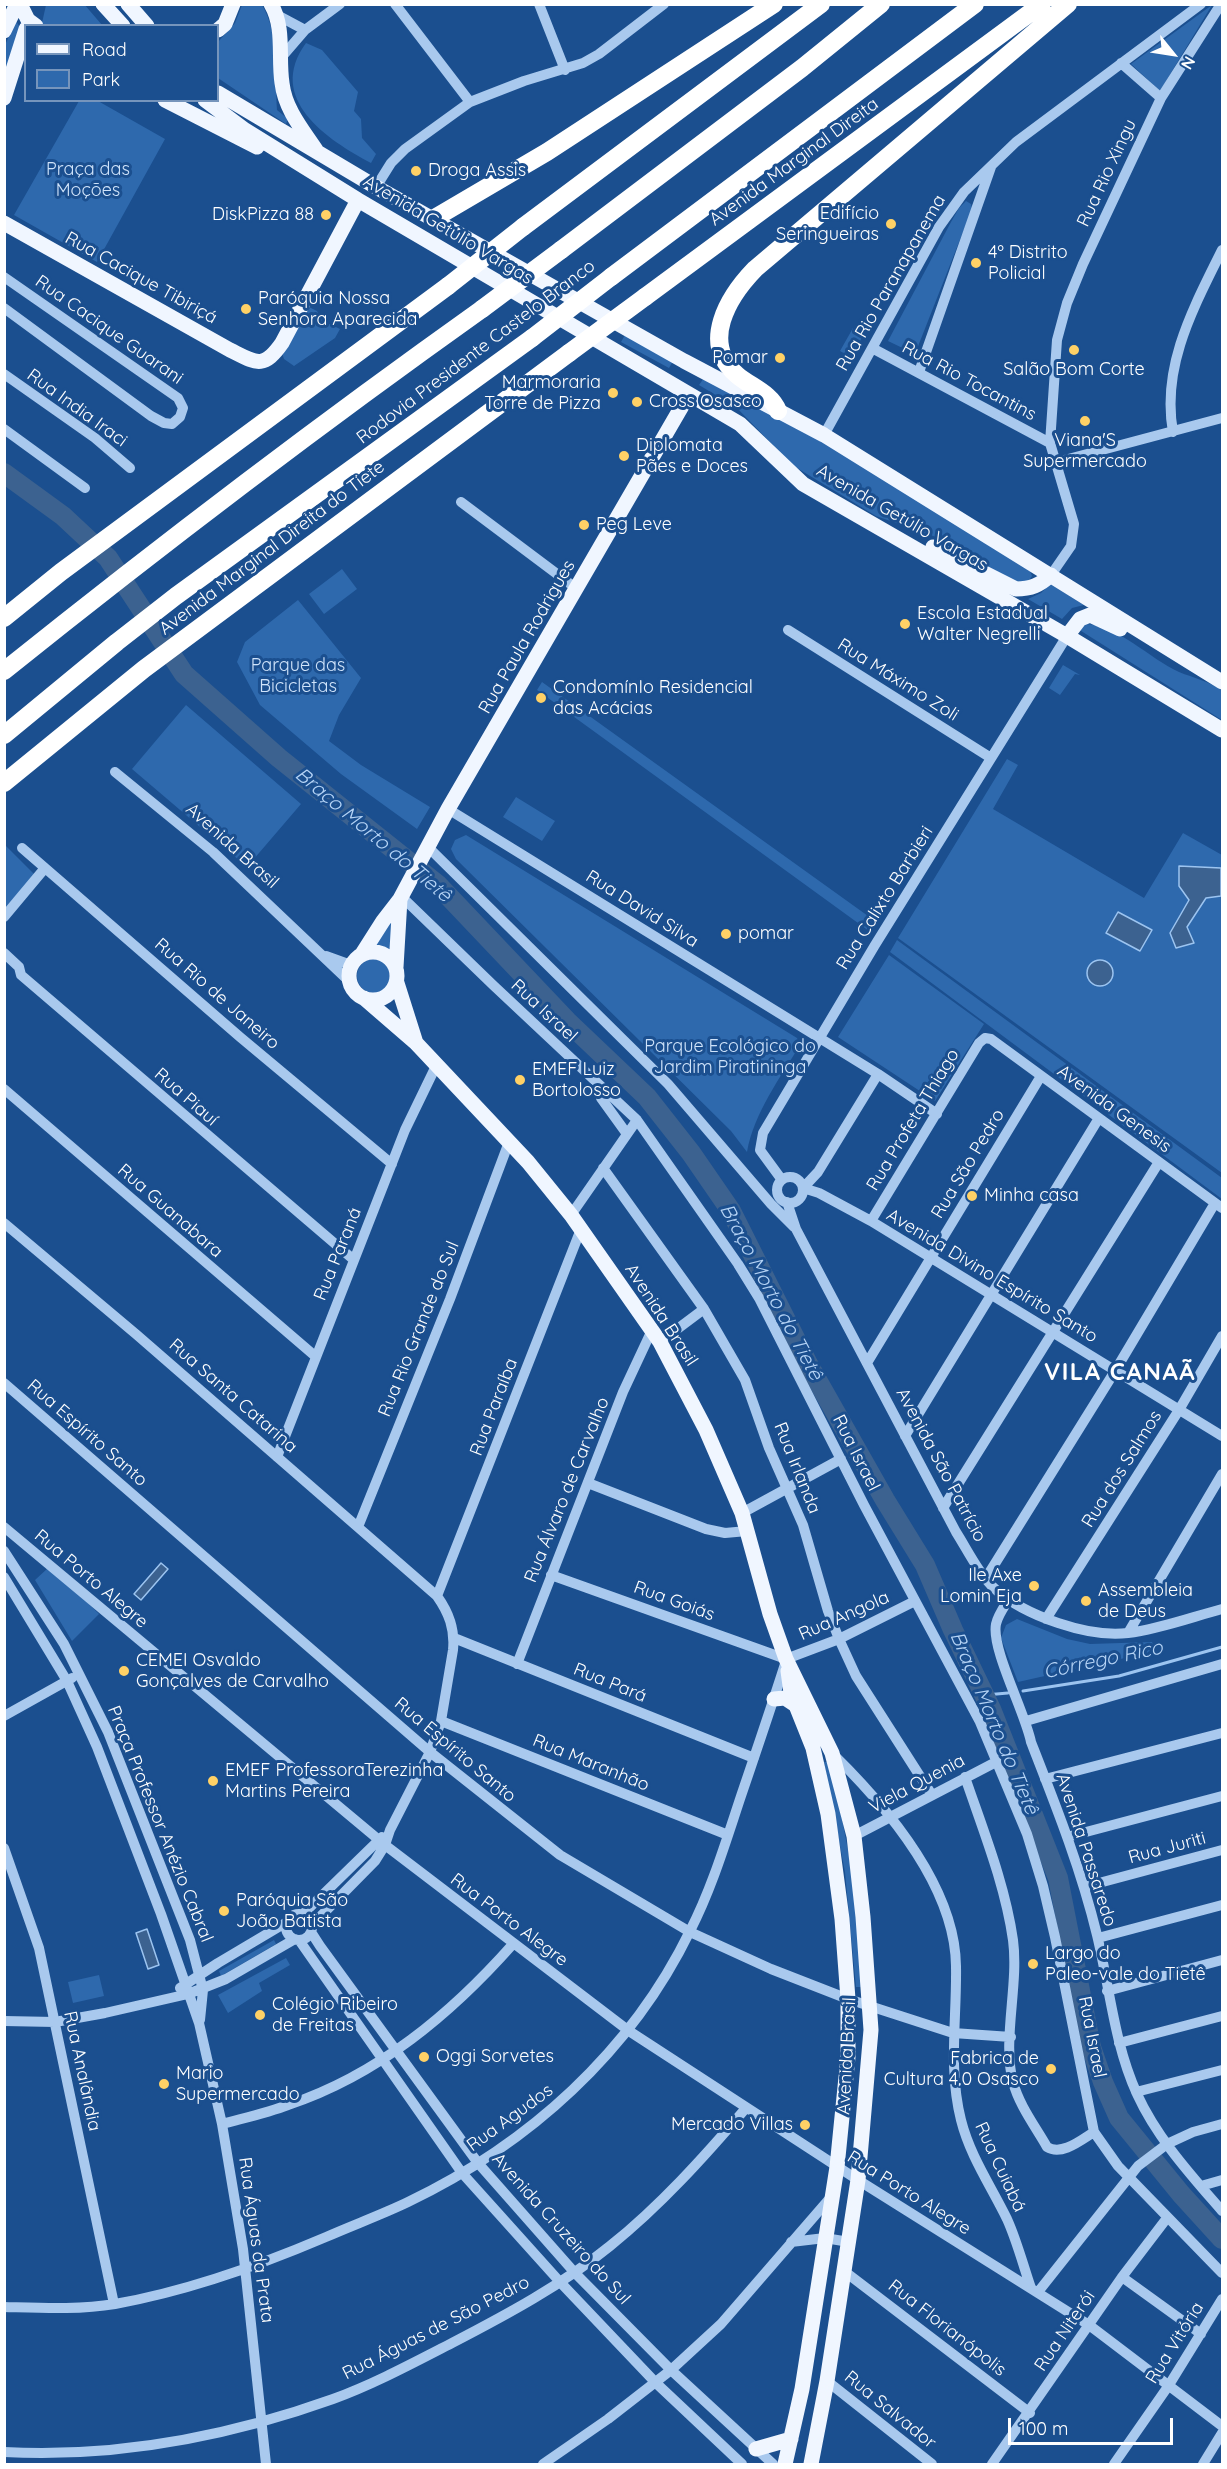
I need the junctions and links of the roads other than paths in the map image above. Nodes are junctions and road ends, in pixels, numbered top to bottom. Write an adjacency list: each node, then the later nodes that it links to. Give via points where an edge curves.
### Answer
1 (18, 4): 19 (main road); 25 (main road)
2 (33, 4): 20 (main road)
3 (103, 4): 21 (main road)
4 (128, 4): 22 (main road)
5 (233, 4): 23 (main road)
6 (340, 4): 24 (street)
7 (395, 4): 36 (street)
8 (539, 4): 29 (street)
9 (664, 4): 29 (street, via 598,54)
10 (774, 4): 42 (highway, via 547,152)
11 (821, 4): 65 (highway, bridge)
12 (881, 4): 69 (highway, Rodovia Presidente Castelo Branco, bridge, via 561,250 151,554)
13 (975, 4): 72 (highway, Rodovia Presidente Castelo Branco, bridge, via 532,338 176,596)
14 (1042, 4): 48 (highway, Avenida Marginal Direita, bridge)
15 (1068, 4): 52 (highway, via 755,270 729,300 720,336 722,357 737,375 774,401)
16 (1201, 4): 28 (street, Rua Rio Paranapanema)
17 (1221, 4): 33 (street, Rua Rio Xingu)
18 (274, 10): 24 (street); 27 (main road)
19 (28, 24)
20 (29, 24)
21 (121, 24)
22 (145, 24)
23 (219, 29)
24 (305, 30): 27 (street)
25 (4, 31)
26 (24, 40): 31 (main road)
27 (280, 59): 38 (main road, via 287,104)
28 (1121, 63): 33 (street); 39 (street, Rua Rio Paranapanema)
29 (565, 70): 36 (street)
30 (24, 71): 31 (main road)
31 (6, 93)
32 (219, 94): 38 (main road, Avenida Getúlio Vargas)
33 (1161, 98): 57 (street, Rua Rio Xingu, via 1067,303 1057,340)
34 (169, 102): 37 (main road, via 250,145)
35 (208, 102): 37 (main road, Avenida Getúlio Vargas)
36 (470, 102): 40 (street, via 405,149)
37 (286, 155): 41 (main road, Avenida Getúlio Vargas)
38 (320, 155): 40 (main road, Avenida Getúlio Vargas)
39 (992, 164): 47 (street, Rua Rio Paranapanema, via 951,207); 49 (street)
40 (375, 187): 42 (main road, Avenida Getúlio Vargas)
41 (357, 200): 43 (main road, Rua Cacique Tibiriçá, via 282,343 268,360 261,362 230,350); 51 (main road, Avenida Getúlio Vargas)
42 (433, 219): 52 (main road, Avenida Getúlio Vargas)
43 (4, 223)
44 (1222, 250): 55 (street, via 1181,339 1170,385)
45 (4, 277): 46 (street, Rua Cacique Guarani, via 177,398 183,408 180,417 172,424 151,416)
46 (4, 308)
47 (872, 348): 49 (street, Rua Rio Tocantins); 56 (street, Rua Rio Paranapanema)
48 (569, 353): 75 (highway, Avenida Marginal Direita do Tiete, via 144,669)
49 (919, 372): 57 (street, Rua Rio Tocantins)
50 (4, 374): 59 (street, Rua India Iraci, via 95,438)
51 (689, 394): 62 (main road, Avenida Getúlio Vargas, via 740,424 803,484); 64 (main road, Rua Paula Rodrigues)
52 (778, 411): 56 (main road, Avenida Getúlio Vargas)
53 (1222, 418): 55 (street)
54 (4, 429): 60 (street)
55 (1173, 432): 58 (street)
56 (824, 435): 63 (main road, Avenida Getúlio Vargas)
57 (1050, 443): 58 (street, Rua Rio Xingu)
58 (1057, 462): 63 (street, Rua Rio Xingu, via 1074,524 1071,546)
59 (130, 468)
60 (85, 488)
61 (461, 502): 64 (street)
62 (888, 532): 63 (main road, via 909,536 1016,589 1037,586); 67 (main road, Avenida Getúlio Vargas)
63 (1051, 575): 68 (main road, Avenida Getúlio Vargas)
64 (577, 589): 76 (main road, Rua Paula Rodrigues)
65 (4, 618)
66 (788, 630): 73 (street, Rua Máximo Zoli)
67 (1067, 636): 68 (main road, via 1080,619 1090,615 1139,639); 71 (main road, Avenida Getúlio Vargas); 73 (street, Rua Calixto Barbieri)
68 (1153, 640): 70 (main road, Avenida Getúlio Vargas)
69 (4, 671)
70 (1222, 682)
71 (1222, 730)
72 (4, 735)
73 (991, 758): 90 (street, Rua Calixto Barbieri)
74 (115, 772): 83 (street, Avenida Brasil, via 213,852)
75 (4, 783)
76 (448, 809): 78 (main road, Rua Paula Rodrigues); 90 (street, Rua David Silva)
77 (22, 848): 79 (street, Rua Rio de Janeiro)
78 (425, 852): 80 (main road, Rua Paula Rodrigues); 114 (street, via 668,1084)
79 (45, 868): 81 (street); 104 (street, Rua Rio de Janeiro)
80 (402, 894): 84 (main road, Rua Paula Rodrigues); 86 (main road, Rua Paula Rodrigues); 96 (street, Rua Israel)
81 (4, 917)
82 (4, 953): 116 (street, Rua Piauí, via 19,967 21,975)
83 (320, 953): 85 (street, Avenida Brasil); 87 (street, Avenida Brasil)
84 (362, 954): 85 (main road); 86 (main road, via 378,951)
85 (351, 965): 87 (main road)
86 (396, 967): 88 (main road)
87 (349, 981): 89 (main road)
88 (397, 983): 89 (main road, via 387,996); 92 (main road, Avenida Brasil)
89 (364, 998): 92 (main road, Avenida Brasil)
90 (818, 1038): 94 (street, Rua David Silva); 106 (street, Rua Calixto Barbieri, via 760,1141 760,1150)
91 (985, 1038): 95 (street, Avenida Genesis); 98 (street, Rua Profeta Thiago)
92 (416, 1043): 93 (main road, Avenida Brasil)
93 (436, 1066): 102 (main road, Avenida Brasil); 104 (street, Rua Paraná)
94 (878, 1074): 98 (street, Rua David Silva); 107 (street, via 818,1172)
95 (1041, 1076): 99 (street, Avenida Genesis); 115 (street, Rua São Pedro)
96 (601, 1087): 100 (street, Rua Israel); 101 (street, via 602,1098)
97 (4, 1089): 122 (street, Rua Guanabara)
98 (937, 1114): 111 (street, Rua Profeta Thiago)
99 (1099, 1118): 103 (street, Avenida Genesis); 117 (street)
100 (637, 1120): 101 (street); 130 (street, Rua Israel, via 738,1264)
101 (627, 1134): 105 (street)
102 (509, 1142): 110 (main road, Avenida Brasil); 137 (street, Rua Rio Grande do Sul)
103 (1159, 1162): 109 (street, Avenida Genesis); 119 (street)
104 (392, 1164): 116 (street, Rua Paraná)
105 (603, 1168): 110 (street); 118 (street, Rua Irlanda)
106 (782, 1180): 107 (street, via 796,1178); 108 (street, via 778,1194)
107 (803, 1188): 108 (street, via 799,1199); 111 (street, Avenida Divino Espírito Santo)
108 (787, 1202): 114 (street, Avenida São Patrício)
109 (1219, 1205): 124 (street)
110 (571, 1215): 113 (main road, Avenida Brasil)
111 (872, 1221): 115 (street, Avenida Divino Espírito Santo)
112 (4, 1223): 129 (street, Rua Santa Catarina)
113 (581, 1229): 120 (main road, Avenida Brasil); 143 (street, Rua Paraíba)
114 (796, 1229): 123 (street, Avenida São Patrício)
115 (930, 1257): 117 (street, Avenida Divino Espírito Santo); 123 (street, Rua São Pedro)
116 (354, 1260): 122 (street, Rua Paraná)
117 (992, 1295): 119 (street, Avenida Divino Espírito Santo); 127 (street)
118 (704, 1309): 120 (street); 133 (street, Rua Irlanda, via 745,1380)
119 (1054, 1333): 124 (street, Avenida Divino Espírito Santo); 134 (street)
120 (656, 1336): 132 (street, Rua Álvaro de Carvalho, via 623,1392); 135 (main road, Avenida Brasil, via 706,1430)
121 (1222, 1336): 126 (street, Rua dos Salmos)
122 (315, 1356): 129 (street, Rua Paraná)
123 (867, 1363): 127 (street, Avenida São Patrício)
124 (1115, 1371): 126 (street, Avenida Divino Espírito Santo); 142 (street)
125 (4, 1383): 162 (street, Rua Espírito Santo)
126 (1179, 1410): 128 (street, Avenida Divino Espírito Santo); 147 (street, Rua dos Salmos)
127 (905, 1436): 134 (street, Avenida São Patrício)
128 (1222, 1436)
129 (277, 1457): 137 (street, Rua Santa Catarina)
130 (841, 1459): 133 (street); 145 (street, Rua Israel)
131 (1222, 1474): 148 (street)
132 (588, 1483): 138 (street, via 706,1529); 140 (street, Rua Álvaro de Carvalho)
133 (787, 1487): 135 (street); 150 (street, Rua Irlanda)
134 (943, 1508): 142 (street, Avenida São Patrício)
135 (742, 1513): 138 (main road, Avenida Brasil)
136 (4, 1527): 174 (street, Rua Porto Alegre)
137 (358, 1527): 143 (street, Rua Santa Catarina)
138 (747, 1532): 151 (main road, Avenida Brasil)
139 (4, 1551): 154 (street)
140 (551, 1575): 151 (street, Rua Goiás); 152 (street, Rua Álvaro de Carvalho)
141 (4, 1577): 155 (street)
142 (986, 1578): 144 (street, Avenida São Patrício)
143 (437, 1596): 149 (street, via 449,1616)
144 (1009, 1599): 147 (street, Avenida São Patrício); 159 (street, Avenida Passaredo, via 996,1624 995,1640)
145 (915, 1601): 150 (street, Rua Angola); 165 (street, Rua Israel, via 980,1722)
146 (1222, 1609): 148 (street, Avenida São Patrício)
147 (1046, 1619): 148 (street, Avenida São Patrício, via 1103,1634)
148 (1128, 1633)
149 (454, 1638): 152 (street, Rua Pará); 160 (street)
150 (839, 1639): 151 (street, Rua Angola); 168 (street, Rua Irlanda, via 856,1676)
151 (786, 1659): 156 (street, Rua Agudos); 157 (main road, Avenida Brasil); 163 (main road, Avenida Brasil)
152 (517, 1664): 164 (street, Rua Pará)
153 (1222, 1664): 159 (street)
154 (80, 1673): 155 (street); 187 (street, Praça Professor Anézio Cabral, via 180,1911)
155 (67, 1681): 158 (street); 188 (street, Praça Professor Anézio Cabral, via 128,1823)
156 (774, 1699): 157 (main road, via 785,1698); 164 (street, Rua Agudos)
157 (795, 1704): 191 (main road, Avenida Brasil, via 813,1748 828,1814)
158 (4, 1716)
159 (1026, 1720): 167 (street, Avenida Passaredo)
160 (441, 1721): 162 (street); 171 (street, Rua Maranhão)
161 (1222, 1734): 167 (street)
162 (430, 1752): 174 (street); 182 (street, Rua Espírito Santo, via 560,1855)
163 (832, 1753): 170 (street, Rua Cuiabá); 172 (main road, Avenida Brasil)
164 (754, 1758): 171 (street, Rua Agudos)
165 (996, 1762): 166 (street, Viela Quenia); 208 (street, Rua Israel, via 1027,1834 1043,1887)
166 (965, 1777): 168 (street, Viela Quenia); 199 (street, via 1009,1917 1015,1957)
167 (1045, 1779): 173 (street, Avenida Passaredo)
168 (932, 1795): 170 (street, Viela Quenia)
169 (1222, 1796): 173 (street)
170 (889, 1818): 172 (street, Viela Quenia); 198 (street, Rua Cuiabá, via 922,1862 948,1916 956,1952)
171 (728, 1835): 182 (street, Rua Agudos)
172 (854, 1836): 192 (main road, Avenida Brasil)
173 (1067, 1838): 177 (street, Avenida Passaredo)
174 (381, 1843): 179 (street); 181 (street, via 375,1861); 185 (street, Rua Porto Alegre)
175 (4, 1848): 195 (street, Rua Analândia, via 39,1948)
176 (1222, 1850): 177 (street, Rua Juriti)
177 (1084, 1887): 183 (street, Avenida Passaredo)
178 (1222, 1905): 183 (street)
179 (303, 1914): 180 (street, via 292,1916); 181 (street, via 309,1918)
180 (287, 1922): 184 (street, via 286,1930); 187 (street)
181 (311, 1928): 184 (street, via 306,1938); 201 (street, Avenida Cruzeiro do Sul, via 320,1947)
182 (690, 1932): 191 (street, Rua Espírito Santo); 197 (street, Rua Agudos)
183 (1098, 1938): 190 (street, Avenida Passaredo)
184 (297, 1940): 189 (street); 202 (street, Avenida Cruzeiro do Sul)
185 (513, 1944): 197 (street, Rua Porto Alegre); 201 (street, via 441,2018)
186 (1222, 1960): 190 (street)
187 (199, 1975): 188 (street); 189 (street, Praça Professor Anézio Cabral)
188 (187, 1989): 189 (street); 195 (street, via 171,1998); 196 (street, Rua Águas da Prata)
189 (203, 1990): 196 (street, Rua Águas da Prata)
190 (1107, 1991): 200 (street, Avenida Passaredo)
191 (848, 1999): 192 (street, Rua Espírito Santo); 211 (main road, Avenida Brasil, via 848,2057)
192 (871, 2005): 198 (street, Rua Espírito Santo); 214 (main road, Avenida Brasil)
193 (1222, 2016): 200 (street)
194 (4, 2021): 195 (street)
195 (55, 2022): 231 (street, Rua Analândia)
196 (199, 2023): 206 (street, Rua Águas da Prata)
197 (629, 2031): 205 (street, Rua Porto Alegre); 210 (street, Rua Agudos, via 563,2101)
198 (953, 2033): 199 (street, Rua Espírito Santo); 229 (street, Rua Cuiabá, via 953,2074 966,2136 1007,2220)
199 (1008, 2038): 208 (street, via 1013,2081 1026,2113 1047,2146 1060,2150)
200 (1119, 2043): 204 (street, Avenida Passaredo)
201 (396, 2050): 202 (street); 210 (street, Avenida Cruzeiro do Sul)
202 (382, 2060): 206 (street, via 307,2098); 212 (street, Avenida Cruzeiro do Sul)
203 (1222, 2070): 204 (street)
204 (1136, 2092): 209 (street, Avenida Passaredo)
205 (746, 2108): 211 (street, Rua Porto Alegre); 225 (street, Rua Águas de São Pedro, via 672,2189)
206 (222, 2124): 223 (street, Rua Águas da Prata)
207 (1222, 2124): 209 (street)
208 (1094, 2132): 213 (street, via 1118,2166)
209 (1165, 2145): 213 (street); 216 (street, Avenida Passaredo)
210 (478, 2163): 212 (street, Rua Agudos); 225 (street, Avenida Cruzeiro do Sul)
211 (837, 2167): 214 (street, Rua Porto Alegre); 217 (main road, Avenida Brasil)
212 (462, 2173): 223 (street, Rua Agudos, via 408,2202); 228 (street, Avenida Cruzeiro do Sul)
213 (1131, 2175): 219 (street); 229 (street)
214 (858, 2180): 221 (main road, Avenida Brasil); 229 (street, Rua Porto Alegre)
215 (1222, 2180): 216 (street)
216 (1201, 2186): 218 (street, Avenida Passaredo)
217 (832, 2196): 220 (main road, Avenida Brasil); 222 (street)
218 (1222, 2211)
219 (1167, 2218): 226 (street); 227 (street, Rua Niterói)
220 (825, 2238): 221 (street); 222 (street); 243 (main road, Avenida Brasil)
221 (849, 2241): 224 (main road, Avenida Brasil)
222 (791, 2242): 235 (street, via 721,2324)
223 (246, 2268): 231 (street, Rua Agudos); 240 (street, Rua Águas da Prata)
224 (844, 2271): 236 (main road, Avenida Brasil); 239 (street, Rua Florianópolis)
225 (575, 2273): 228 (street, Rua Águas de São Pedro); 235 (street, Avenida Cruzeiro do Sul)
226 (1222, 2273)
227 (1122, 2277): 233 (street, Rua Niterói); 234 (street)
228 (560, 2282): 237 (street, Avenida Cruzeiro do Sul); 240 (street, Rua Águas de São Pedro, via 406,2366 334,2398)
229 (1034, 2290): 233 (street)
230 (1222, 2299): 234 (street, Rua Vitória)
231 (114, 2304): 232 (street, Rua Agudos)
232 (4, 2307)
233 (1089, 2325): 238 (street); 239 (street, Rua Niterói)
234 (1201, 2334): 238 (street, Rua Vitória)
235 (671, 2370): 237 (street); 244 (street, Avenida Cruzeiro do Sul)
236 (827, 2381): 251 (main road, Avenida Brasil); 252 (street, Rua Salvador)
237 (656, 2383): 246 (street); 248 (street, Avenida Cruzeiro do Sul)
238 (1169, 2385): 241 (street); 254 (street, Rua Vitória)
239 (1030, 2413): 253 (street, Rua Niterói)
240 (261, 2422): 245 (street, Rua Águas de São Pedro, via 132,2449 57,2454); 247 (street, Rua Águas da Prata)
241 (1222, 2426)
242 (1222, 2433): 255 (street)
243 (791, 2439): 244 (main road); 250 (main road, Avenida Brasil)
244 (756, 2449): 249 (street, Avenida Cruzeiro do Sul)
245 (4, 2452)
246 (552, 2463)
247 (266, 2464)
248 (742, 2464)
249 (773, 2464)
250 (784, 2464)
251 (811, 2464)
252 (932, 2464)
253 (992, 2464)
254 (1114, 2464)
255 (1203, 2464)

